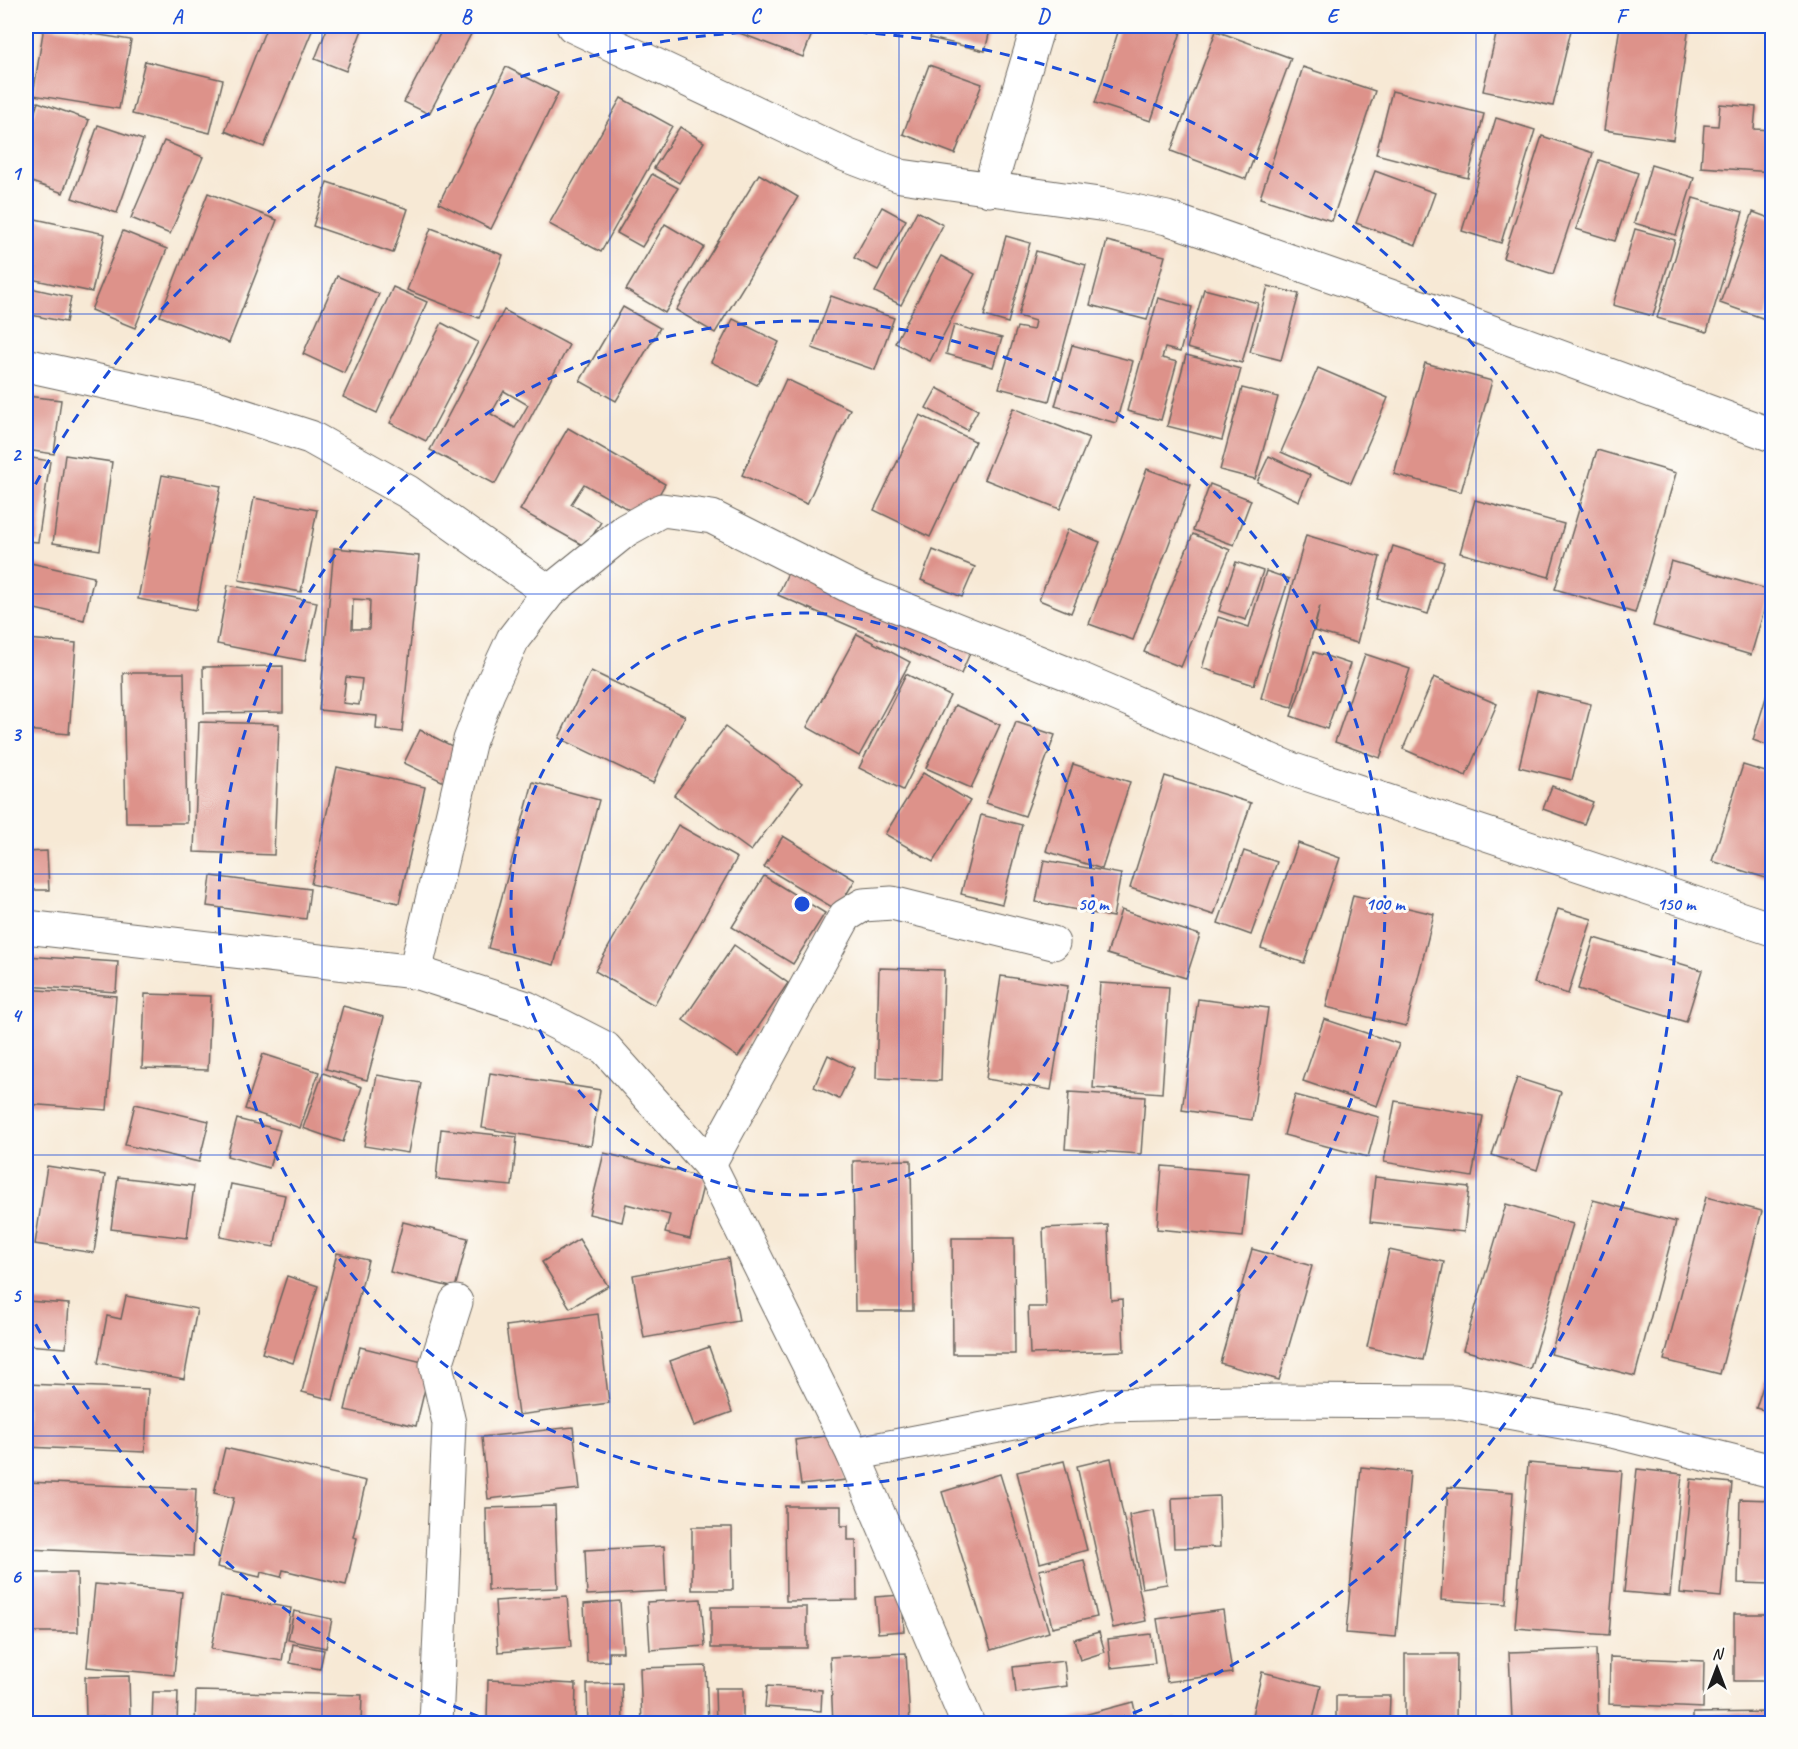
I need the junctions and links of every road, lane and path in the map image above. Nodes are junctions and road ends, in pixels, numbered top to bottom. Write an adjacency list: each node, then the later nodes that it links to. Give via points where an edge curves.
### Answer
1 (573, 26): 3 (street, via 846,155 901,176)
2 (1038, 26): 3 (street)
3 (989, 190): 5 (street, via 1106,205 1167,218)
4 (26, 365): 6 (street, via 213,406 310,437 408,492)
5 (1773, 435)
6 (549, 592): 8 (street, via 626,530 662,510 712,517 857,590 1071,675 1291,769); 10 (street, via 513,639 470,740)
7 (26, 927): 10 (street)
8 (1773, 929)
9 (1053, 943): 11 (street, via 892,903 863,905 845,916)
10 (415, 972): 11 (street, via 527,1008 605,1048)
11 (709, 1164): 13 (street)
12 (456, 1302): 15 (street, via 436,1365 449,1423)
13 (853, 1454): 14 (street, via 1108,1405 1454,1402 1616,1432); 16 (street)
14 (1773, 1471)
15 (436, 1724)
16 (968, 1724)

